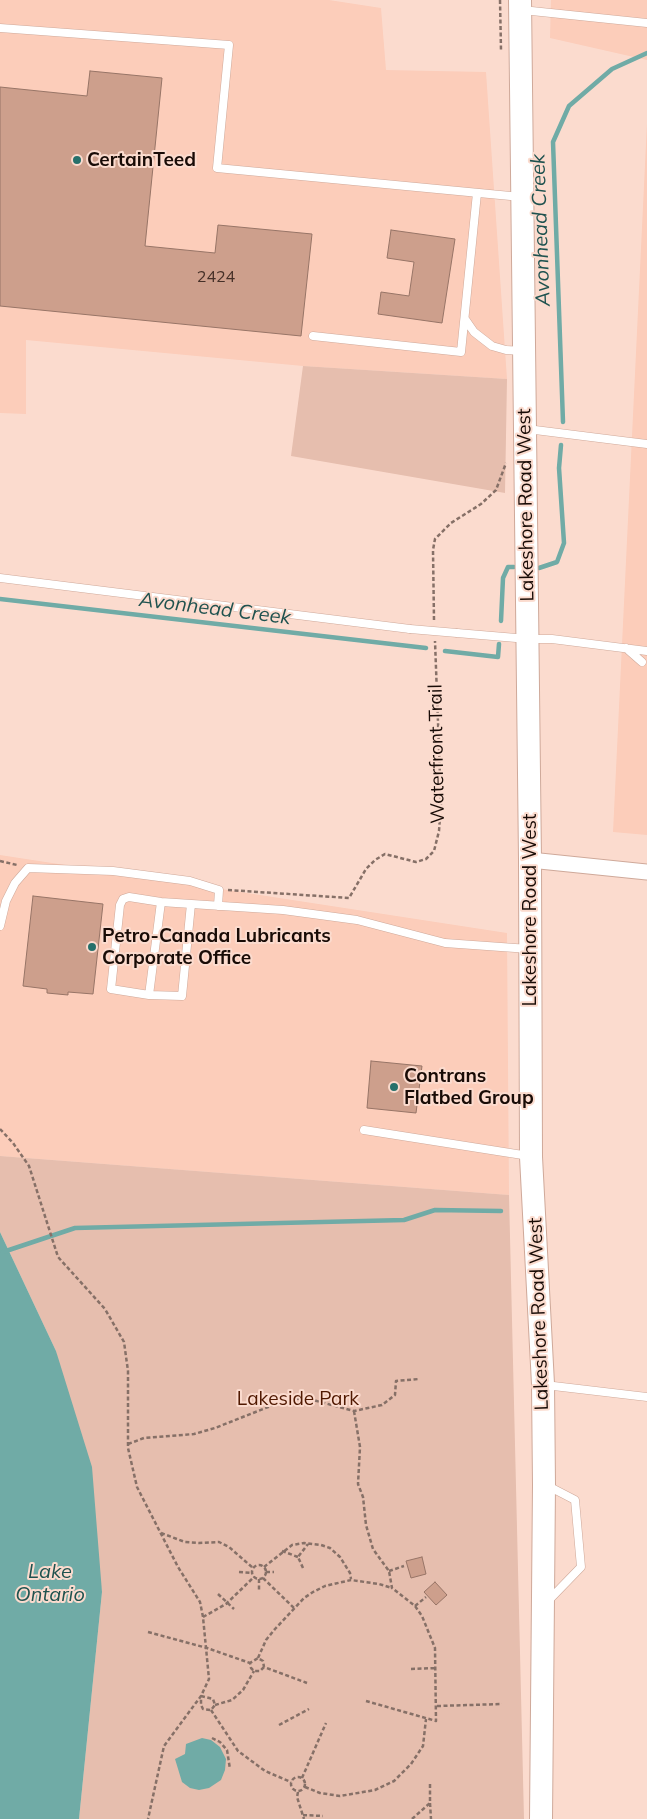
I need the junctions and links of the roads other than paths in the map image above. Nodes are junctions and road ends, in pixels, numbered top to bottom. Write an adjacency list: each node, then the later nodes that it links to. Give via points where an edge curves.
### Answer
1 (520, 5): 2 (lane); 5 (main road, Lakeshore Road West)
2 (647, 23)
3 (0, 28): 4 (lane, via 229,45 217,168)
4 (477, 193): 5 (lane); 6 (lane)
5 (522, 198): 8 (main road, Lakeshore Road West)
6 (465, 319): 7 (lane, via 461,352); 8 (lane, via 474,332 492,346)
7 (314, 336)
8 (524, 351): 9 (main road, Lakeshore Road West)
9 (525, 429): 10 (lane); 12 (main road, Lakeshore Road West)
10 (647, 444)
11 (0, 578): 12 (lane, bridge, via 410,628)
12 (528, 639): 13 (lane, via 552,638); 16 (main road, Lakeshore Road West)
13 (626, 648): 14 (lane); 15 (lane)
14 (647, 651)
15 (642, 662)
16 (530, 860): 17 (street); 22 (main road, Lakeshore Road West)
17 (647, 872)
18 (161, 902): 19 (lane); 23 (lane); 23 (lane, via 129,897 120,905 111,989)
19 (192, 904): 20 (lane); 23 (lane, via 182,996)
20 (218, 906): 21 (lane, via 219,890 190,881 113,871 28,868 6,901); 22 (lane, via 283,910 357,920 445,944)
21 (0, 926)
22 (531, 950): 25 (main road, Lakeshore Road West)
23 (149, 995)
24 (364, 1130): 25 (lane)
25 (531, 1157): 26 (main road, Lakeshore Road West)
26 (543, 1384): 27 (lane); 28 (main road, Lakeshore Road West)
27 (647, 1397)
28 (544, 1484): 29 (main road, Lakeshore Road West); 29 (lane, via 575,1500 581,1567)
29 (543, 1606): 30 (main road, Lakeshore Road West)
30 (541, 1819)

